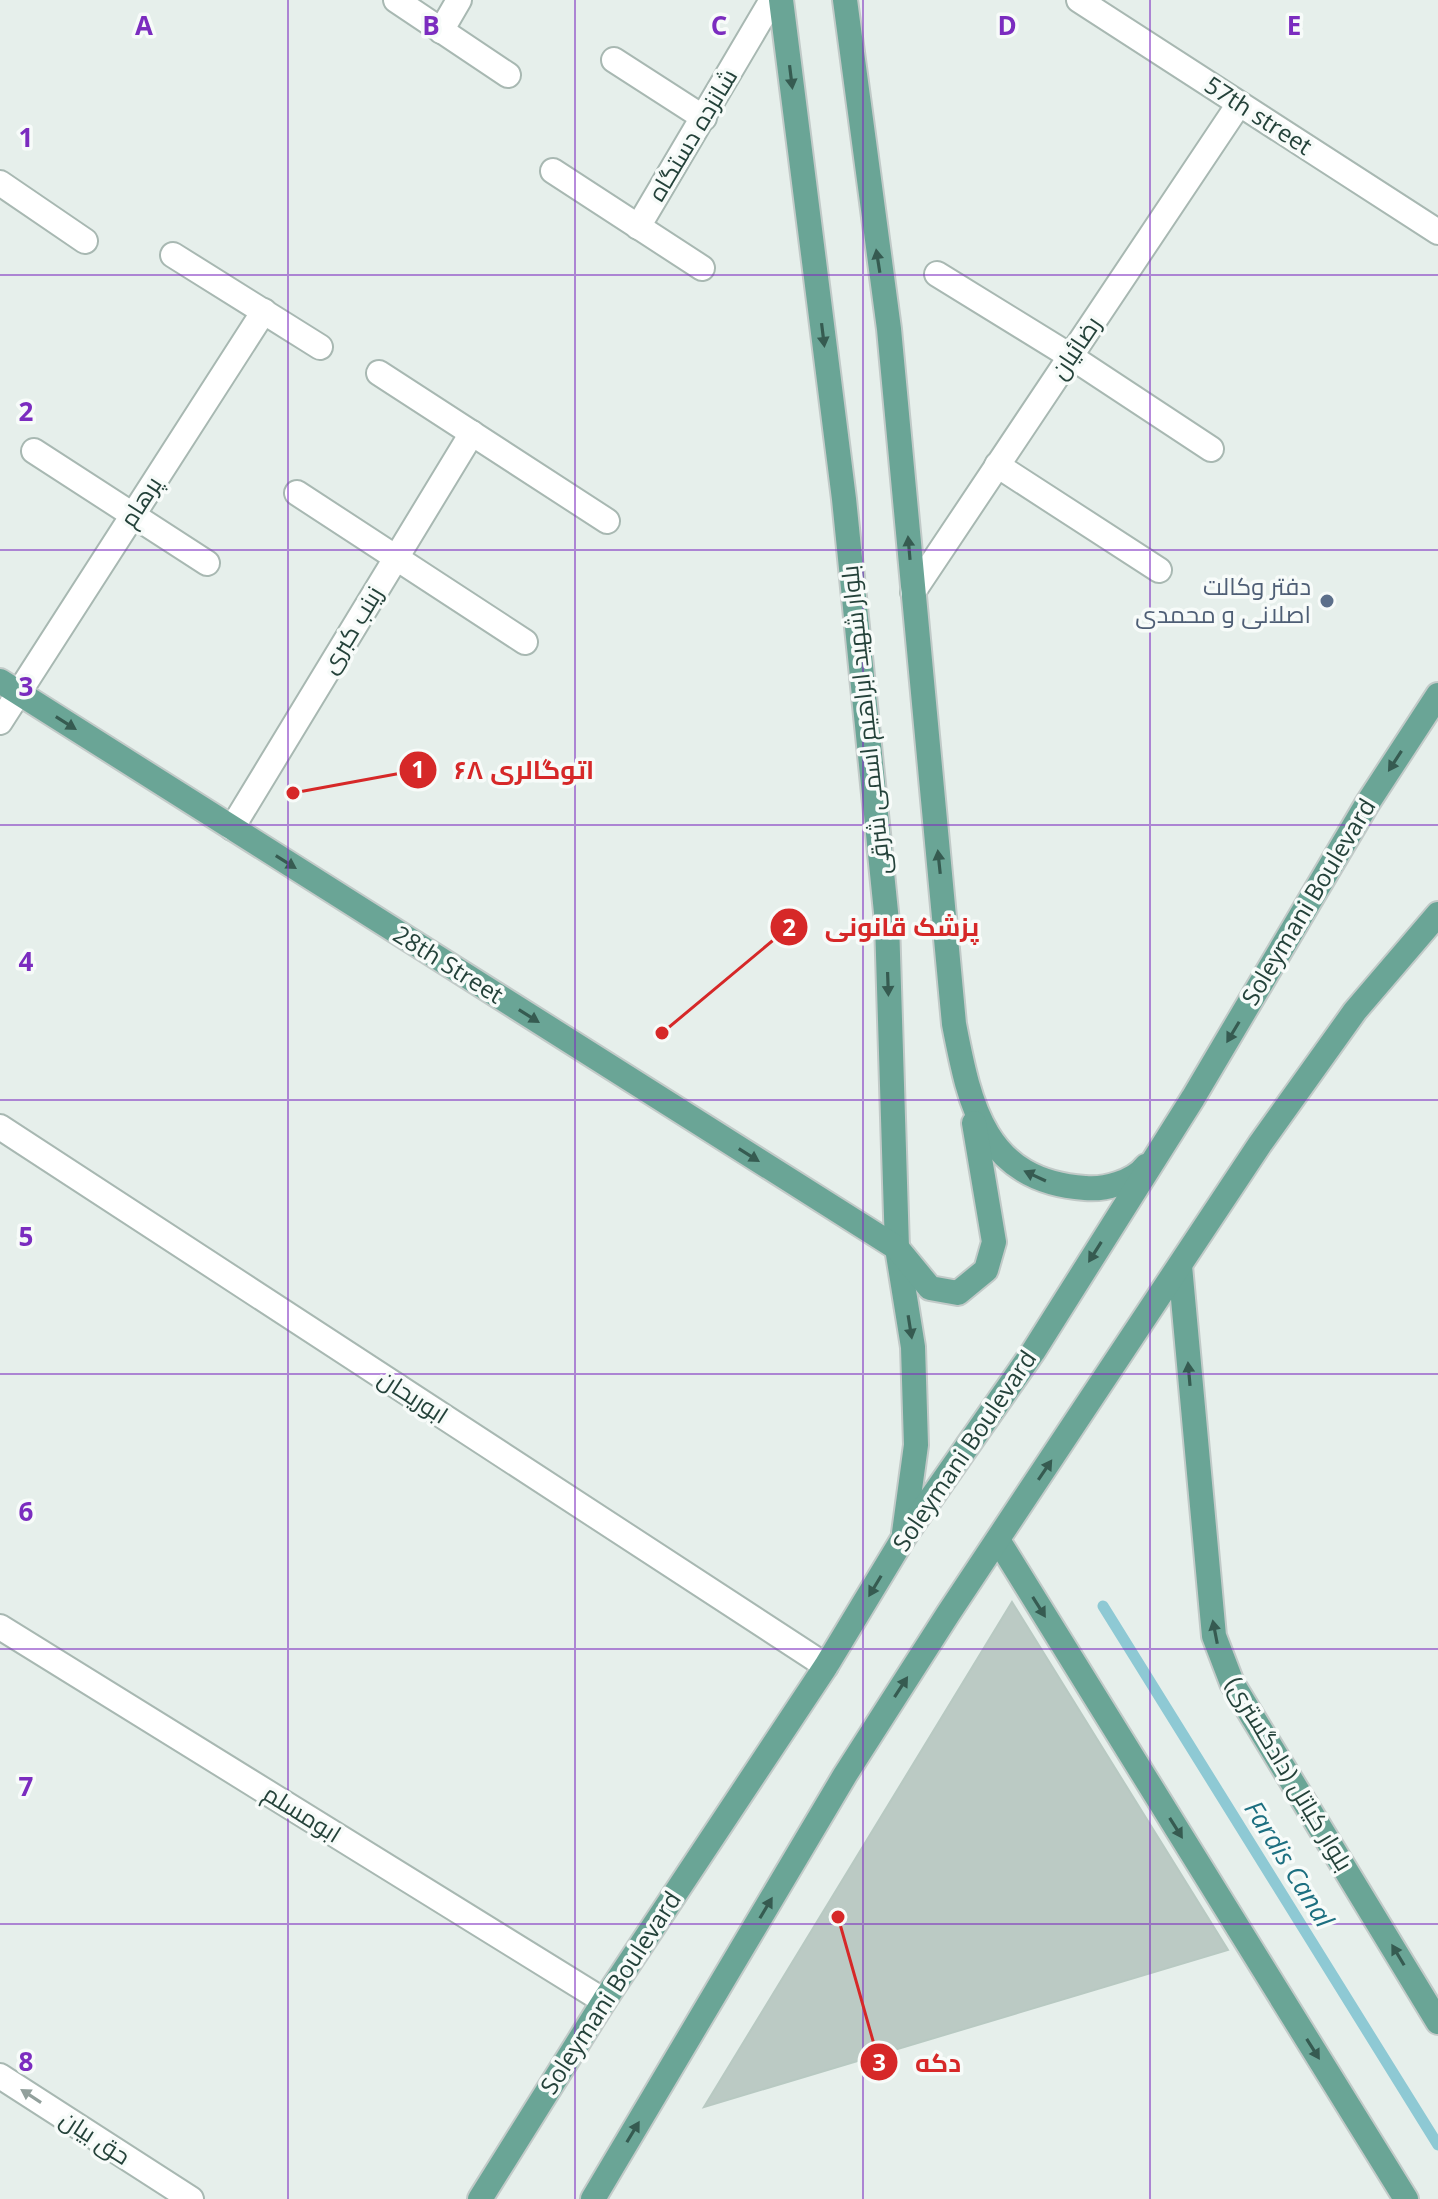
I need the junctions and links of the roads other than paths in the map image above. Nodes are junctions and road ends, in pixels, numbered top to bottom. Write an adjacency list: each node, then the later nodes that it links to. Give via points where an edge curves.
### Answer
1 (396, 0): 7 (street)
2 (459, 0): 7 (street)
3 (772, 0): 11 (street, شانزده دستگاه)
4 (781, 0): 44 (main road, بلوار شهید ابراهیم اسمی شرقی, one-way to 44, via 844,499 887,922)
5 (845, 0): 34 (main road, one-way to 5, via 889,329)
6 (1082, 1): 10 (street, 57th street)
7 (441, 31): 9 (street)
8 (614, 60): 11 (street)
9 (508, 75)
10 (1239, 104): 15 (street, 57th street); 22 (street, رضائیان)
11 (704, 118): 14 (street, شانزده دستگاه)
12 (553, 171): 14 (street)
13 (3, 192): 16 (street)
14 (638, 227): 18 (street)
15 (1438, 232)
16 (85, 241)
17 (173, 255): 20 (street)
18 (702, 268)
19 (937, 274): 22 (street)
20 (264, 311): 21 (street); 29 (street, پرهام)
21 (320, 347)
22 (1070, 356): 25 (street); 27 (street, رضائیان)
23 (379, 373): 24 (street)
24 (472, 433): 30 (street); 31 (street, زینب کبری)
25 (1211, 449)
26 (34, 451): 29 (street)
27 (997, 465): 33 (street); 34 (street, رضائیان)
28 (297, 493): 31 (street)
29 (132, 515): 32 (street); 36 (street, پرهام)
30 (607, 521)
31 (397, 557): 35 (street); 39 (street, زینب کبری)
32 (207, 563)
33 (1159, 570)
34 (913, 592): 41 (main road, one-way to 34, via 954,1024)
35 (525, 642)
36 (9, 687): 38 (street, پرهام); 39 (main road, 28th Street, one-way to 39)
37 (1438, 695): 43 (main road, Soleymani Boulevard, one-way to 43)
38 (0, 722)
39 (232, 828): 44 (main road, 28th Street, one-way to 44)
40 (1438, 914): 45 (main road, via 1355,1011)
41 (967, 1094): 43 (main road, one-way to 41, via 1141,1173 1100,1190 1058,1186 1000,1154); 44 (main road, 28th Street, via 994,1242 986,1270 958,1293 930,1288)
42 (0, 1127): 49 (street, ابوریحان)
43 (1170, 1131): 46 (main road, Soleymani Boulevard, one-way to 46, via 1033,1352)
44 (897, 1248): 46 (main road, بلوار شهید ابراهیم اسمی شرقی, one-way to 46, via 913,1347 916,1445)
45 (1180, 1266): 47 (main road, one-way to 45); 51 (main road, بلوار کیاتل (دادگستری), one-way to 45, via 1232,1683 1214,1636)
46 (904, 1537): 49 (main road, Soleymani Boulevard, one-way to 49)
47 (998, 1540): 55 (main road, one-way to 47, via 845,1775); 56 (main road, one-way to 56)
48 (0, 1627): 50 (street, ابومسلم)
49 (826, 1666): 50 (main road, Soleymani Boulevard)
50 (604, 2001): 54 (main road, Soleymani Boulevard)
51 (1438, 2022)
52 (0, 2076): 53 (street, حق بیان, one-way to 52)
53 (191, 2199)
54 (480, 2199)
55 (593, 2199)
56 (1406, 2199)

